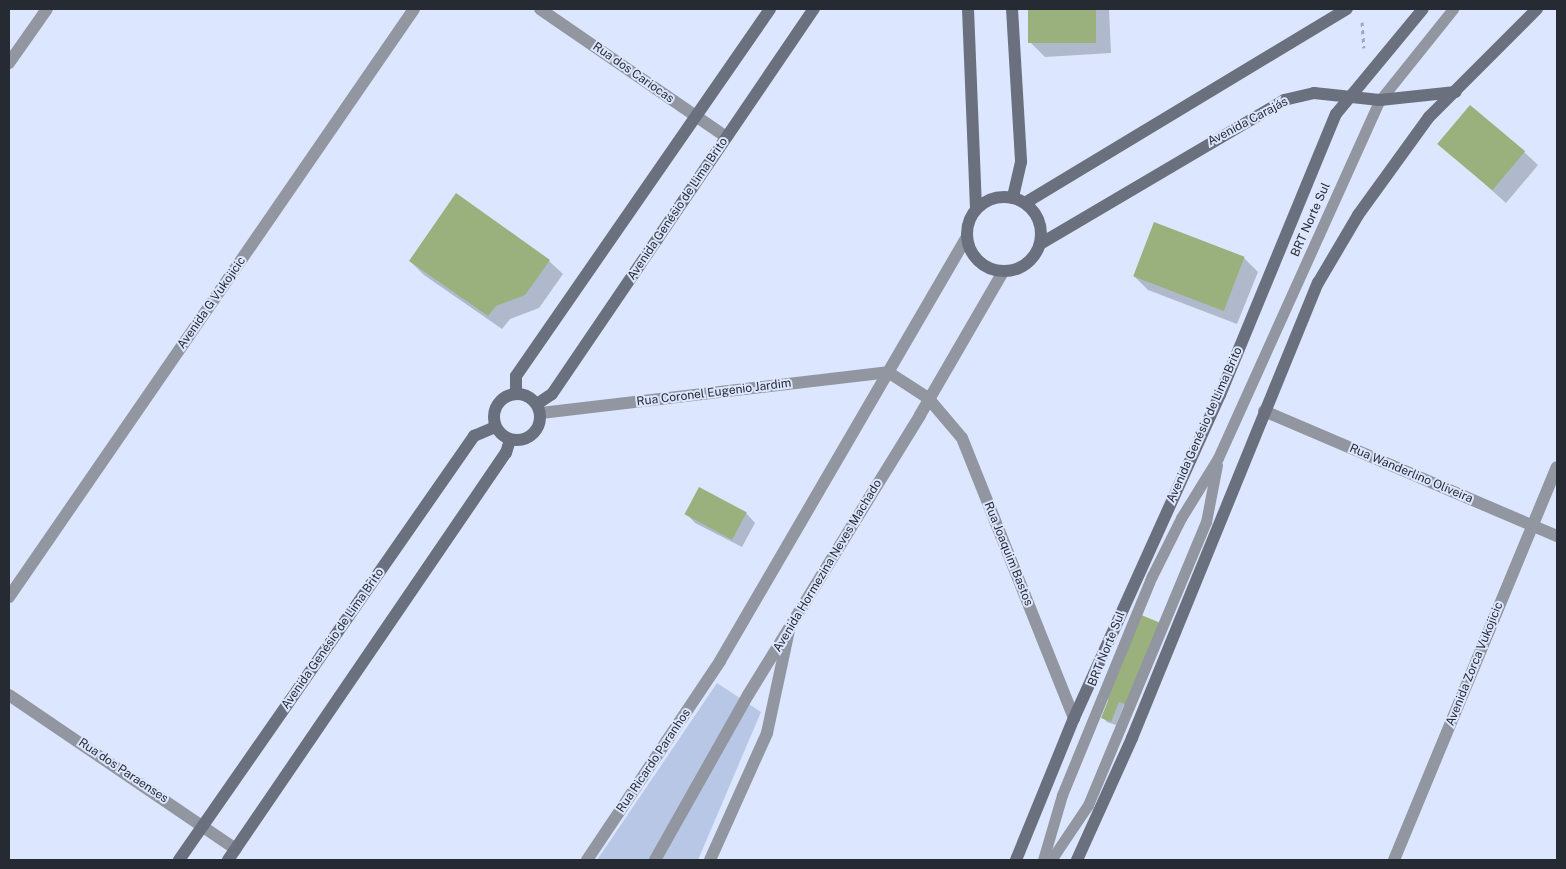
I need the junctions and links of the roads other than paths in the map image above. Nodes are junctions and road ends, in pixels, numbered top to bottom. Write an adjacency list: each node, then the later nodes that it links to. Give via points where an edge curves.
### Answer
1 (47, 9): 12 (street)
2 (414, 9): 34 (street, Avenida G Vukojicic)
3 (540, 9): 16 (street, Rua dos Cariocas)
4 (770, 9): 16 (main road)
5 (814, 9): 17 (main road, Avenida Genésio de Lima Brito)
6 (968, 9): 19 (main road)
7 (1012, 9): 18 (main road, via 1021,162)
8 (1347, 9): 18 (main road)
9 (1423, 9): 14 (main road, Avenida Genésio de Lima Brito)
10 (1453, 9): 15 (lane, BRT Norte Sul)
11 (1537, 9): 13 (main road)
12 (9, 63)
13 (1456, 92): 15 (main road, Avenida Carajás); 27 (main road, via 1430,118 1358,215 1318,283)
14 (1349, 96): 15 (main road, Avenida Carajás); 21 (main road, Avenida Carajás, via 1314,93 1284,100); 37 (main road, Avenida Genésio de Lima Brito, via 1336,114 1220,395)
15 (1380, 100): 30 (lane, BRT Norte Sul)
16 (697, 117): 17 (street, Rua dos Cariocas); 24 (main road, via 516,376)
17 (726, 137): 26 (main road, Avenida Genésio de Lima Brito, via 552,394)
18 (1019, 200): 19 (main road, via 987,201); 21 (main road, via 1038,222)
19 (976, 209): 20 (main road, via 968,224)
20 (966, 240): 22 (main road, via 973,256 986,267); 23 (street)
21 (1040, 244): 22 (main road, via 1026,264)
22 (1003, 272): 25 (street, Avenida Hormezina Neves Machado)
23 (888, 372): 25 (street, Rua Joaquim Bastos); 26 (street, Rua Coronel Eugenio Jardim); 42 (street, Rua Ricardo Paranhos, via 720,661)
24 (516, 393): 26 (main road, via 528,396); 28 (main road, via 497,404 493,416)
25 (928, 398): 35 (street, Avenida Hormezina Neves Machado); 37 (street, Rua Joaquim Bastos, via 962,438)
26 (539, 408): 29 (main road, via 540,425 533,435 522,440)
27 (1264, 411): 32 (street, Rua Wanderlino Oliveira); 48 (main road, via 1132,738)
28 (495, 427): 29 (main road); 38 (main road, Avenida Genésio de Lima Brito, via 474,436)
29 (510, 440): 39 (main road, via 506,453)
30 (1218, 458): 46 (lane, BRT Norte Sul, via 1181,518 1152,576 1062,795); 47 (lane, BRT Norte Sul, via 1206,522 1182,580 1088,805)
31 (1557, 468): 32 (street, Avenida Zorca Vukojicic)
32 (1532, 526): 33 (street, Rua Wanderlino Oliveira); 49 (street, Avenida Zorca Vukojicic)
33 (1557, 536)
34 (9, 597)
35 (789, 630): 43 (street, Avenida Hormezina Neves Machado, via 748,694); 44 (street, via 767,733)
36 (9, 695): 38 (street, Rua dos Paraenses)
37 (1074, 718): 45 (main road, Avenida Genésio de Lima Brito)
38 (203, 825): 39 (street, Rua dos Paraenses); 40 (main road, Avenida Genésio de Lima Brito)
39 (236, 849): 41 (main road)
40 (179, 860)
41 (228, 860)
42 (587, 860)
43 (655, 860)
44 (710, 860)
45 (1016, 860)
46 (1043, 860)
47 (1051, 860)
48 (1077, 860)
49 (1394, 860)

